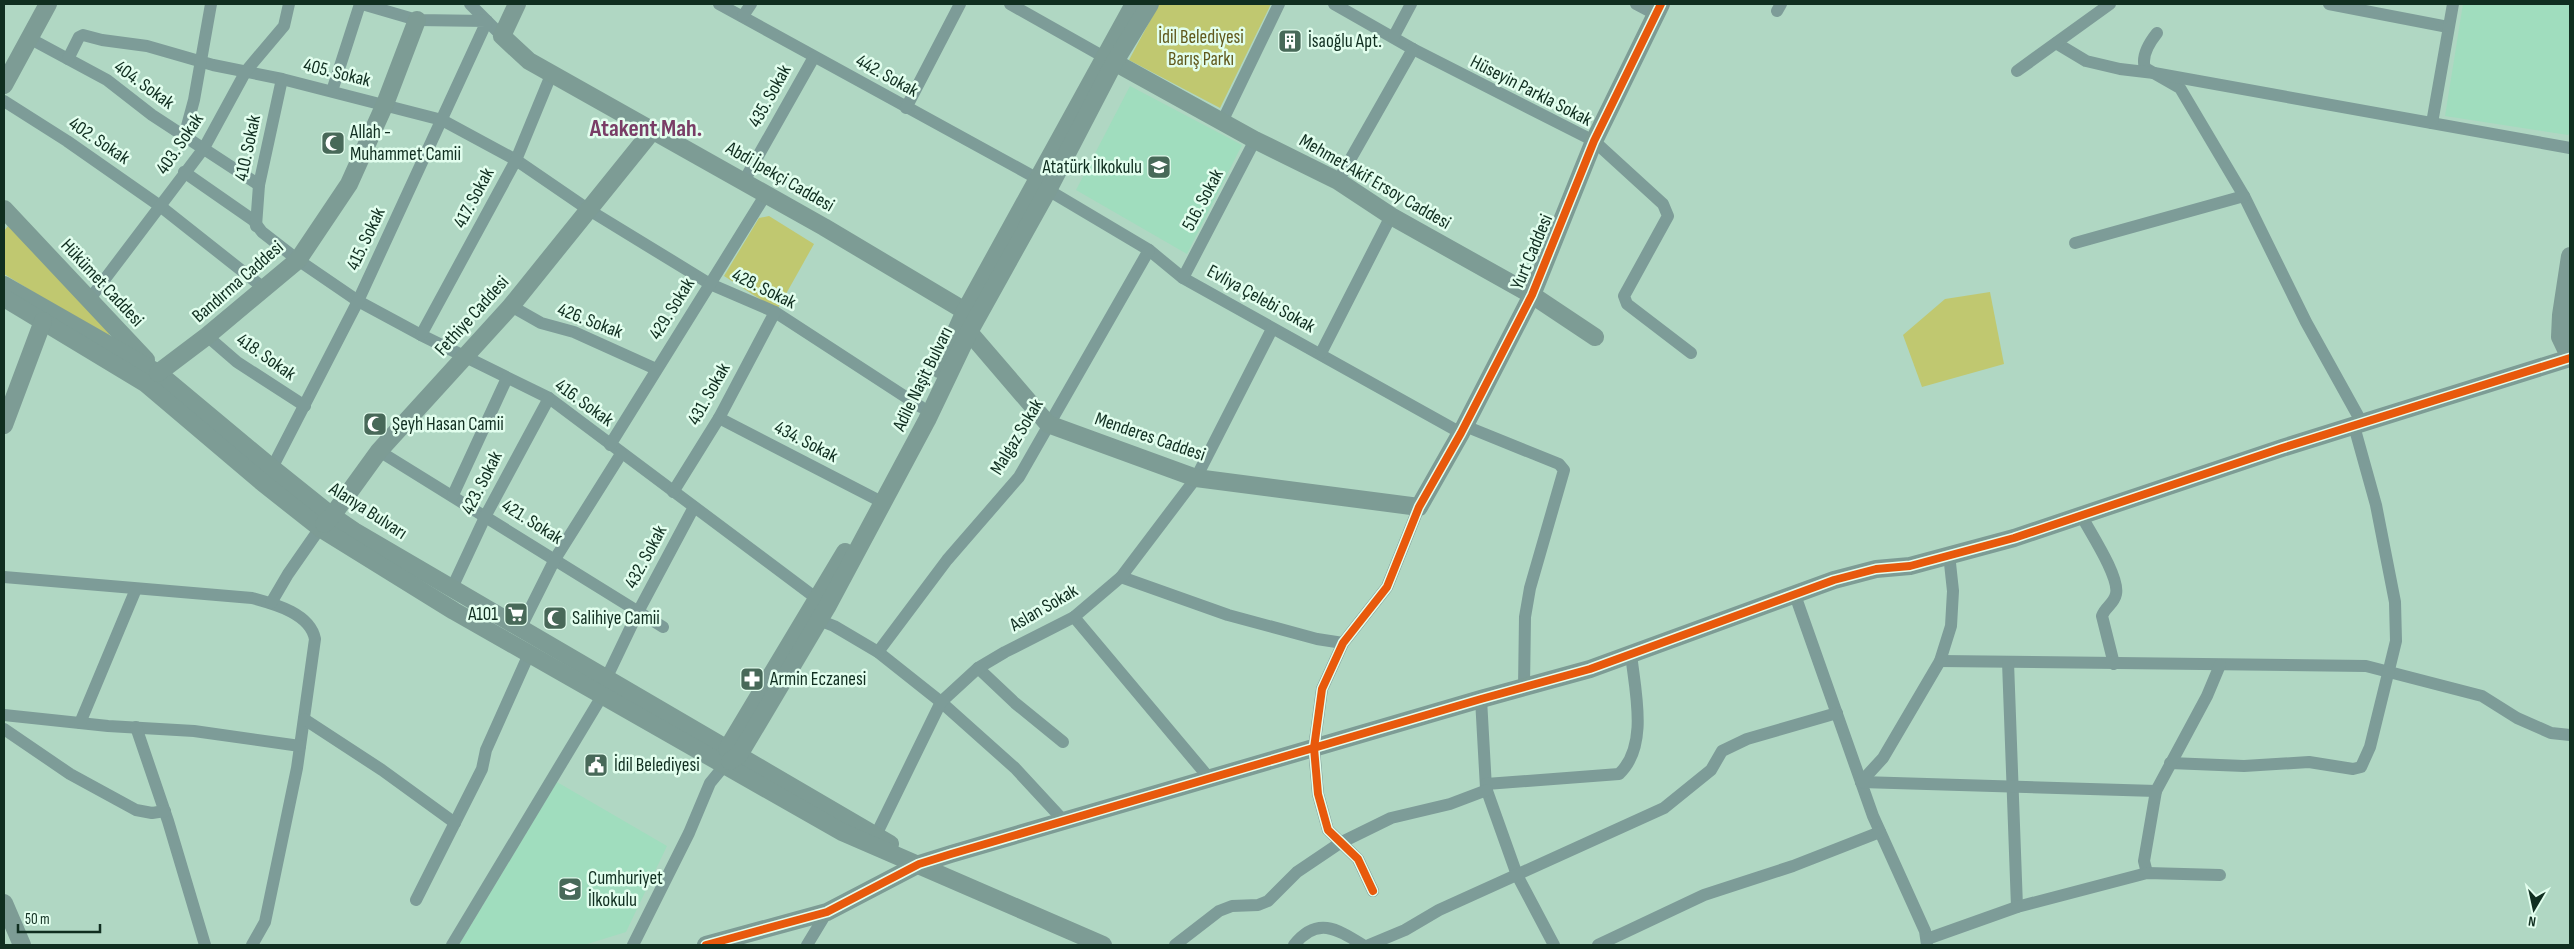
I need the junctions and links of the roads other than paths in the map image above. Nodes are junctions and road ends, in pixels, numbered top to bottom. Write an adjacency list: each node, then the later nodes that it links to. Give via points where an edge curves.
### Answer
1 (44, 4): 28 (street)
2 (211, 4): 33 (street)
3 (289, 4): 36 (street, 403. Sokak, via 284,26)
4 (361, 4): 22 (street); 41 (street)
5 (470, 4): 23 (street)
6 (516, 4): 26 (street)
7 (719, 4): 21 (street, 442. Sokak)
8 (751, 4): 21 (street)
9 (960, 4): 44 (street)
10 (1010, 4): 34 (street)
11 (1134, 4): 34 (street, Adile Naşit Bulvarı)
12 (1150, 4): 34 (street, Adile Naşit Bulvarı)
13 (1279, 4): 46 (street)
14 (1334, 4): 27 (street, Hüseyin Parkla Sokak)
15 (1411, 4): 27 (street)
16 (1636, 4): 20 (street)
17 (2110, 4): 29 (street)
18 (2329, 4): 24 (street)
19 (2452, 4): 24 (street)
20 (1658, 9): 51 (street, Yurt Caddesi)
21 (743, 16): 31 (street, 442. Sokak)
22 (417, 20): 23 (street); 43 (street, Bandırma Caddesi)
23 (487, 21): 26 (street); 45 (street, 415. Sokak)
24 (2448, 27): 47 (street)
25 (2157, 33): 37 (street, via 2143,61 2145,68)
26 (502, 36): 38 (street, Abdi İpekçi Caddesi, via 529,61)
27 (1394, 36): 30 (street, Hüseyin Parkla Sokak)
28 (29, 38): 32 (street, 404. Sokak); 40 (street)
29 (2056, 43): 35 (street); 37 (street, via 2086,61)
30 (1413, 49): 51 (street, Hüseyin Parkla Sokak); 57 (street)
31 (814, 56): 44 (street, 442. Sokak); 56 (street, 435. Sokak)
32 (68, 59): 33 (street, 405. Sokak, via 83,35 147,46); 49 (street, 404. Sokak, via 107,80)
33 (201, 60): 36 (street, 405. Sokak); 49 (street)
34 (1109, 60): 46 (street, Mehmet Akif Ersoy Caddesi); 59 (street, Adile Naşit Bulvarı)
35 (2017, 71)
36 (246, 72): 39 (street, 405. Sokak); 52 (street, 403. Sokak)
37 (2154, 73): 47 (street); 61 (street, via 2180,88)
38 (551, 74): 48 (street, Abdi İpekçi Caddesi); 54 (street, 417. Sokak)
39 (282, 79): 41 (street, 405. Sokak); 58 (street, 410. Sokak)
40 (4, 85)
41 (332, 91): 43 (street, 405. Sokak)
42 (4, 101): 62 (street, 402. Sokak)
43 (385, 104): 45 (street, 405. Sokak); 70 (street, Bandırma Caddesi, via 349,184)
44 (906, 108): 59 (street, 442. Sokak)
45 (442, 120): 54 (street, 405. Sokak); 78 (street, 415. Sokak)
46 (1222, 122): 50 (street, Mehmet Akif Ersoy Caddesi)
47 (2432, 123): 53 (street)
48 (653, 130): 56 (street, Abdi İpekçi Caddesi); 64 (street, Fethiye Caddesi)
49 (184, 137): 52 (street, 404. Sokak)
50 (1255, 140): 57 (street, Mehmet Akif Ersoy Caddesi); 71 (street, 516. Sokak)
51 (1594, 141): 75 (street, Yurt Caddesi); 88 (street, Hüseyin Parkla Sokak, via 1664,204 1668,216 1624,296 1627,304)
52 (204, 148): 55 (street, 403. Sokak); 58 (street, 404. Sokak)
53 (2570, 148)
54 (516, 160): 64 (street, 405. Sokak); 85 (street, 417. Sokak)
55 (184, 172): 62 (street, 403. Sokak); 66 (street, 416. Sokak, via 253,220)
56 (744, 181): 60 (street, Abdi İpekçi Caddesi)
57 (1338, 181): 65 (street, Mehmet Akif Ersoy Caddesi)
58 (259, 184): 66 (street, 410. Sokak)
59 (1043, 185): 68 (street, Evliya Çelebi Sokak); 80 (street, Adile Naşit Bulvarı); 84 (street, Adile Naşit Bulvarı)
60 (766, 194): 72 (street, 429. Sokak); 80 (street, Abdi İpekçi Caddesi)
61 (2244, 196): 67 (street); 101 (street)
62 (160, 206): 74 (street, 402. Sokak); 77 (street, 403. Sokak)
63 (4, 209): 77 (street, Hükümet Caddesi)
64 (589, 210): 72 (street, 428. Sokak); 79 (street, Fethiye Caddesi)
65 (1391, 216): 75 (street, Mehmet Akif Ersoy Caddesi); 89 (street)
66 (256, 226): 70 (street, 416. Sokak)
67 (2075, 243)
68 (1149, 250): 71 (street, Evliya Çelebi Sokak); 99 (street, Malgaz Sokak)
69 (2570, 256): 91 (street, via 2560,337)
70 (298, 260): 74 (street, Bandırma Caddesi); 78 (street, 416. Sokak)
71 (1183, 278): 83 (street, Evliya Çelebi Sokak)
72 (710, 284): 81 (street, 428. Sokak); 92 (street, 429. Sokak)
73 (4, 285): 93 (street, Alanya Bulvarı)
74 (265, 289): 86 (street, Bandırma Caddesi)
75 (1532, 295): 87 (street, Mehmet Akif Ersoy Caddesi); 102 (street, Yurt Caddesi)
76 (4, 298): 82 (street, Alanya Bulvarı)
77 (90, 300): 93 (street, Hükümet Caddesi)
78 (358, 301): 85 (street, 416. Sokak); 96 (street, 415. Sokak)
79 (511, 306): 90 (street, Fethiye Caddesi); 92 (street, 426. Sokak, via 541,323 574,332)
80 (965, 311): 97 (street, Adile Naşit Bulvarı)
81 (775, 312): 97 (street, 428. Sokak); 98 (street, 431. Sokak)
82 (43, 321): 93 (street, Alanya Bulvarı); 100 (street)
83 (1272, 329): 89 (street, Evliya Çelebi Sokak); 107 (street, Aslan Sokak)
84 (970, 332): 99 (street, Menderes Caddesi); 124 (street, Adile Naşit Bulvarı, via 923,429)
85 (421, 335): 90 (street, 416. Sokak)
86 (208, 336): 93 (street, Bandırma Caddesi); 96 (street, 418. Sokak, via 237,362)
87 (1595, 337)
88 (1690, 353)
89 (1321, 354): 102 (street, Evliya Çelebi Sokak)
90 (465, 356): 94 (street, 416. Sokak); 104 (street, Fethiye Caddesi)
91 (2570, 358): 101 (street)
92 (656, 369): 103 (street, 429. Sokak)
93 (152, 378): 106 (street, Alanya Bulvarı); 115 (street, Alanya Bulvarı, via 263,483)
94 (507, 378): 95 (street, 416. Sokak); 109 (street)
95 (549, 398): 103 (street, 416. Sokak); 113 (street, 423. Sokak)
96 (305, 406): 106 (street, 415. Sokak)
97 (921, 407): 110 (street, Adile Naşit Bulvarı)
98 (719, 418): 108 (street, 431. Sokak); 110 (street, 434. Sokak)
99 (1048, 424): 107 (street, Menderes Caddesi); 130 (street, Malgaz Sokak, via 1019,477 947,560)
100 (4, 425)
101 (2358, 425): 114 (street); 138 (street, via 2395,602 2396,641)
102 (1463, 430): 112 (street, Yurt Caddesi); 140 (street, Evliya Çelebi Sokak, via 1559,464 1564,470 1530,588 1525,617)
103 (610, 445): 105 (street, 416. Sokak)
104 (379, 451): 109 (street, 421. Sokak); 115 (street, Fethiye Caddesi)
105 (621, 454): 108 (street, 416. Sokak); 117 (street)
106 (272, 468): 115 (street, Alanya Bulvarı)
107 (1196, 478): 112 (street, Menderes Caddesi); 119 (street, Aslan Sokak)
108 (673, 492): 111 (street, 416. Sokak)
109 (453, 496): 113 (street, 421. Sokak)
110 (876, 499): 124 (street, Adile Naşit Bulvarı)
111 (694, 507): 124 (street, 416. Sokak); 125 (street, 432. Sokak)
112 (1420, 507): 129 (street, via 1387,587)
113 (486, 515): 117 (street, 421. Sokak); 120 (street, 423. Sokak)
114 (2081, 515): 116 (street, via 2014,538); 135 (street, via 2117,583 2114,601 2102,616)
115 (326, 522): 120 (street, Alanya Bulvarı); 123 (street); 131 (street, Alanya Bulvarı, via 454,611)
116 (1949, 554): 122 (street, via 1910,566 1876,569); 133 (street, via 1953,591 1951,626)
117 (555, 559): 125 (street, 421. Sokak); 128 (street)
118 (4, 577): 121 (street)
119 (1121, 577): 126 (street, Aslan Sokak); 129 (street, via 1228,615)
120 (452, 588): 128 (street, Alanya Bulvarı)
121 (136, 589): 123 (street, via 252,598); 146 (street)
122 (1795, 594): 132 (street); 143 (street)
123 (271, 603): 145 (street, via 306,620 313,629 315,639)
124 (818, 610): 130 (street, 416. Sokak, via 834,626); 153 (street, Adile Naşit Bulvarı)
125 (638, 612): 127 (street, 421. Sokak); 139 (street, 432. Sokak)
126 (1074, 617): 137 (street, Aslan Sokak); 155 (street)
127 (663, 627)
128 (520, 629): 139 (street, Alanya Bulvarı)
129 (1343, 643): 152 (street, via 1322,689)
130 (878, 652): 142 (street, 416. Sokak)
131 (529, 654): 139 (street, Alanya Bulvarı); 162 (street, via 486,750 482,769)
132 (1631, 654): 140 (street); 158 (street, via 1638,723 1634,751 1627,767 1619,774)
133 (1940, 661): 134 (street); 156 (street, via 1883,758)
134 (2008, 662): 135 (street); 157 (street)
135 (2114, 664): 136 (street)
136 (2220, 665): 138 (street, via 2366,666); 154 (street, via 2207,696)
137 (978, 668): 142 (street, Aslan Sokak); 150 (street)
138 (2388, 672): 149 (street, via 2482,696 2534,726 2551,733); 154 (street, via 2370,747 2361,767 2353,769 2309,762 2244,766)
139 (604, 687): 153 (street, Alanya Bulvarı); 179 (street, 432. Sokak)
140 (1524, 687): 141 (street)
141 (1481, 699): 152 (street); 158 (street)
142 (941, 702): 161 (street, 416. Sokak, via 1015,768); 164 (street, Aslan Sokak)
143 (1837, 713): 156 (street); 168 (street, via 1747,739 1722,751 1711,770 1664,808)
144 (4, 715): 146 (street)
145 (304, 719): 151 (street); 162 (street)
146 (80, 723): 147 (street)
147 (136, 727): 151 (street, via 194,730); 160 (street)
148 (4, 729): 160 (street, via 70,774 136,810 152,814)
149 (2570, 734)
150 (1063, 742)
151 (300, 746): 178 (street, via 265,922)
152 (1314, 748): 155 (street); 165 (street, via 1318,794 1328,830)
153 (730, 756): 164 (street); 166 (street, via 842,832); 180 (street, via 710,783)
154 (2170, 763): 159 (street)
155 (1210, 779): 161 (street)
156 (1860, 782): 157 (street); 163 (street)
157 (2014, 786): 159 (street); 173 (street)
158 (1487, 787): 165 (street, via 1450,804 1390,818); 168 (street)
159 (2156, 791): 167 (street, via 2144,860)
160 (165, 812): 177 (street)
161 (1064, 821): 166 (street)
162 (455, 822): 171 (street)
163 (1880, 832): 175 (street); 189 (street, via 1794,866 1704,895)
164 (876, 835): 166 (street)
165 (1340, 844): 170 (street, via 1358,859); 184 (street, via 1297,872 1268,902 1232,906 1219,911)
166 (919, 864): 174 (street); 183 (street)
167 (2147, 873): 169 (street); 173 (street)
168 (1517, 875): 187 (street); 188 (street)
169 (2220, 875)
170 (1373, 891)
171 (416, 900)
172 (4, 906): 176 (street)
173 (2018, 907): 175 (street)
174 (826, 912): 181 (street); 182 (street)
175 (1927, 942)
176 (22, 945)
177 (205, 945)
178 (252, 945)
179 (452, 945)
180 (633, 945)
181 (706, 945)
182 (807, 945)
183 (1103, 945)
184 (1175, 945)
185 (1294, 945): 186 (street, via 1302,935 1323,927 1336,929)
186 (1362, 945)
187 (1369, 945)
188 (1554, 945)
189 (1598, 945)

